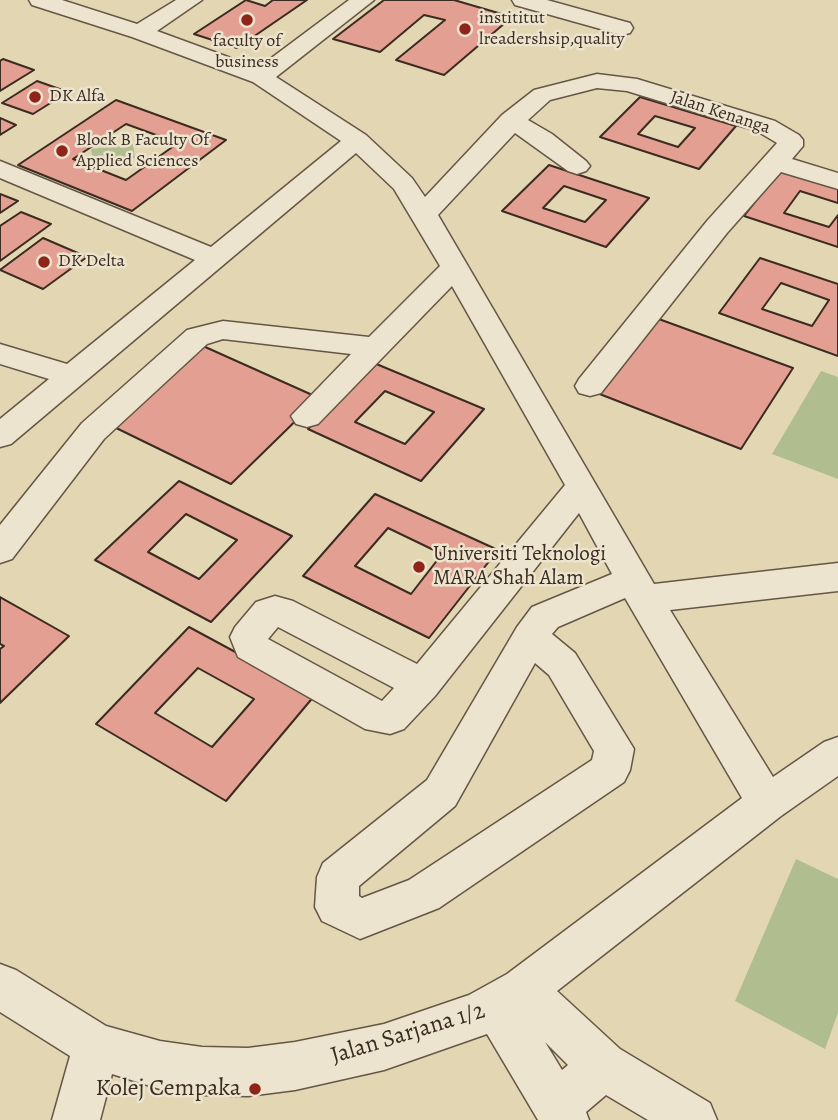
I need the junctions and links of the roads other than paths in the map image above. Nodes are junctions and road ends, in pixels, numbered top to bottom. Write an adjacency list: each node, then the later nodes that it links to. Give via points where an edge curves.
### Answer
1 (40, 0): 6 (street)
2 (191, 0): 6 (street)
3 (363, 0): 7 (street)
4 (523, 0): 5 (street)
5 (622, 28)
6 (140, 32): 7 (street)
7 (261, 77): 9 (street)
8 (511, 120): 10 (street, Jalan Kenanga, via 542,95 597,81 629,84 780,132 790,146); 11 (street); 14 (street, Jalan Kenanga)
9 (357, 140): 14 (street, via 403,184); 15 (street)
10 (775, 162): 13 (street); 20 (street, Jalan Kenanga)
11 (577, 166)
12 (0, 169): 15 (street)
13 (838, 181)
14 (424, 214): 16 (street)
15 (216, 259): 19 (street)
16 (454, 268): 17 (street); 23 (street)
17 (376, 347): 21 (street); 24 (street, via 223,330 197,337 93,431)
18 (0, 354): 19 (street)
19 (72, 376): 22 (street)
20 (590, 386)
21 (307, 416)
22 (0, 436)
23 (582, 486): 26 (street); 28 (street)
24 (0, 550)
25 (838, 577): 26 (street)
26 (639, 590): 27 (street, via 545,617); 30 (street)
27 (530, 637): 27 (street, via 441,793 338,877 337,907 360,919 424,894 610,770 614,748 562,664)
28 (422, 685)
29 (838, 754): 30 (street, Jalan Sarjana 1/2)
30 (767, 803): 32 (street, Jalan Sarjana 1/2)
31 (0, 986): 33 (street, Jalan Sarjana 1/2)
32 (510, 999): 33 (street, Jalan Sarjana 1/2, via 384,1047 248,1072 160,1065); 34 (street); 35 (street)
33 (96, 1046): 36 (street)
34 (603, 1066): 35 (street); 37 (street)
35 (560, 1113)
36 (76, 1120)
37 (692, 1120)

